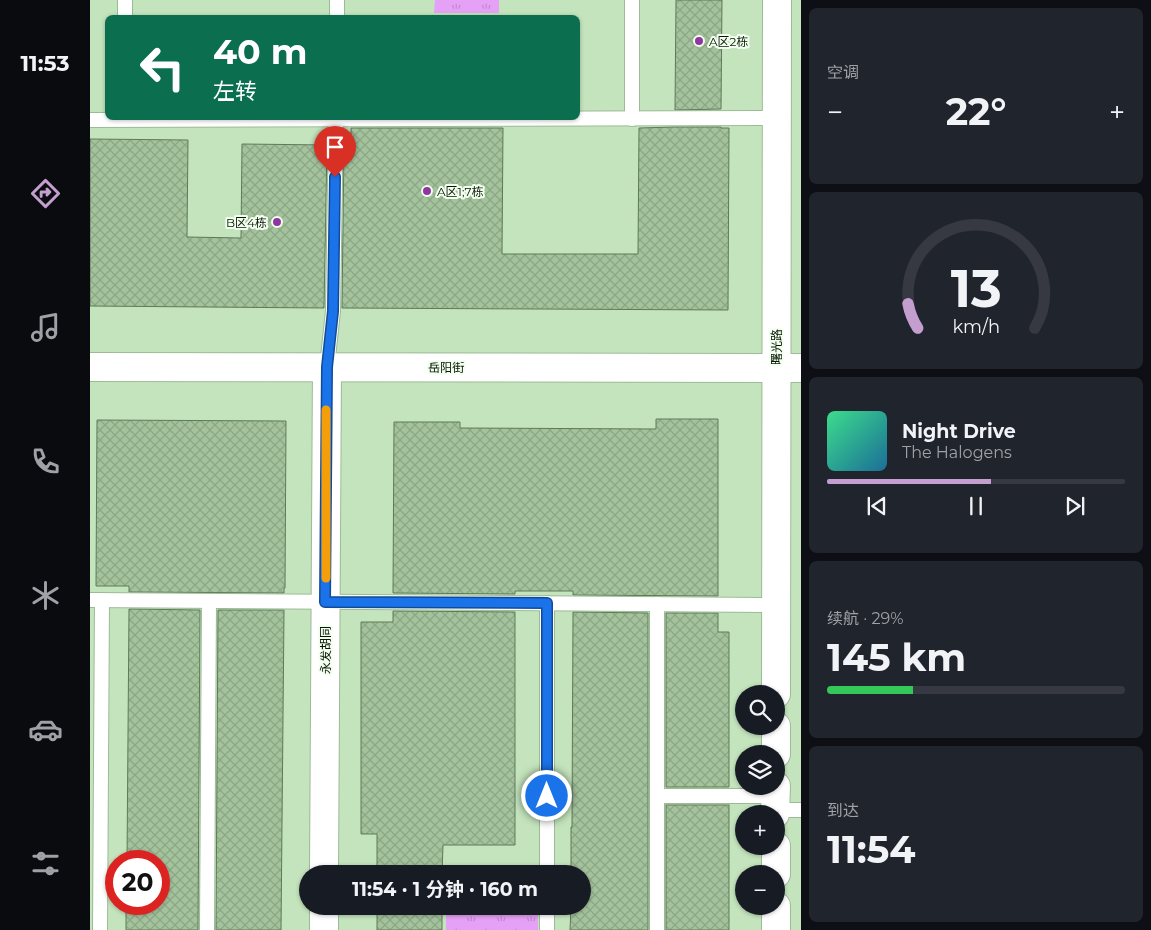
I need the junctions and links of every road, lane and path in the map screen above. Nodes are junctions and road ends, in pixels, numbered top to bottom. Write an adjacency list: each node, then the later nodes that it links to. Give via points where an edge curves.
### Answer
1 (125, 0): 5 (lane)
2 (337, 0): 6 (lane)
3 (632, 0): 9 (lane)
4 (777, 0): 7 (street, 曙光路)
5 (125, 15)
6 (336, 15)
7 (776, 118): 9 (lane); 15 (street, 曙光路)
8 (580, 119): 9 (lane)
9 (632, 119)
10 (90, 120): 11 (lane)
11 (105, 120)
12 (336, 120): 14 (lane, via 333,311)
13 (90, 367): 14 (street, 岳阳街)
14 (327, 367): 15 (street, 岳阳街); 18 (street, 永发胡同)
15 (789, 368): 21 (street, 曙光路)
16 (96, 600): 17 (lane); 30 (lane)
17 (209, 601): 18 (lane); 31 (lane)
18 (325, 602): 19 (lane); 25 (street, 永发胡同)
19 (547, 603): 20 (lane); 26 (lane)
20 (657, 604): 21 (lane); 23 (lane)
21 (776, 604): 22 (street, 曙光路)
22 (776, 685)
23 (657, 796): 24 (lane); 34 (lane)
24 (781, 803)
25 (324, 865)
26 (547, 865)
27 (324, 915): 32 (street)
28 (547, 915): 33 (lane)
29 (776, 915): 35 (street)
30 (100, 930)
31 (207, 930)
32 (324, 930)
33 (547, 930)
34 (656, 930)
35 (776, 930)

